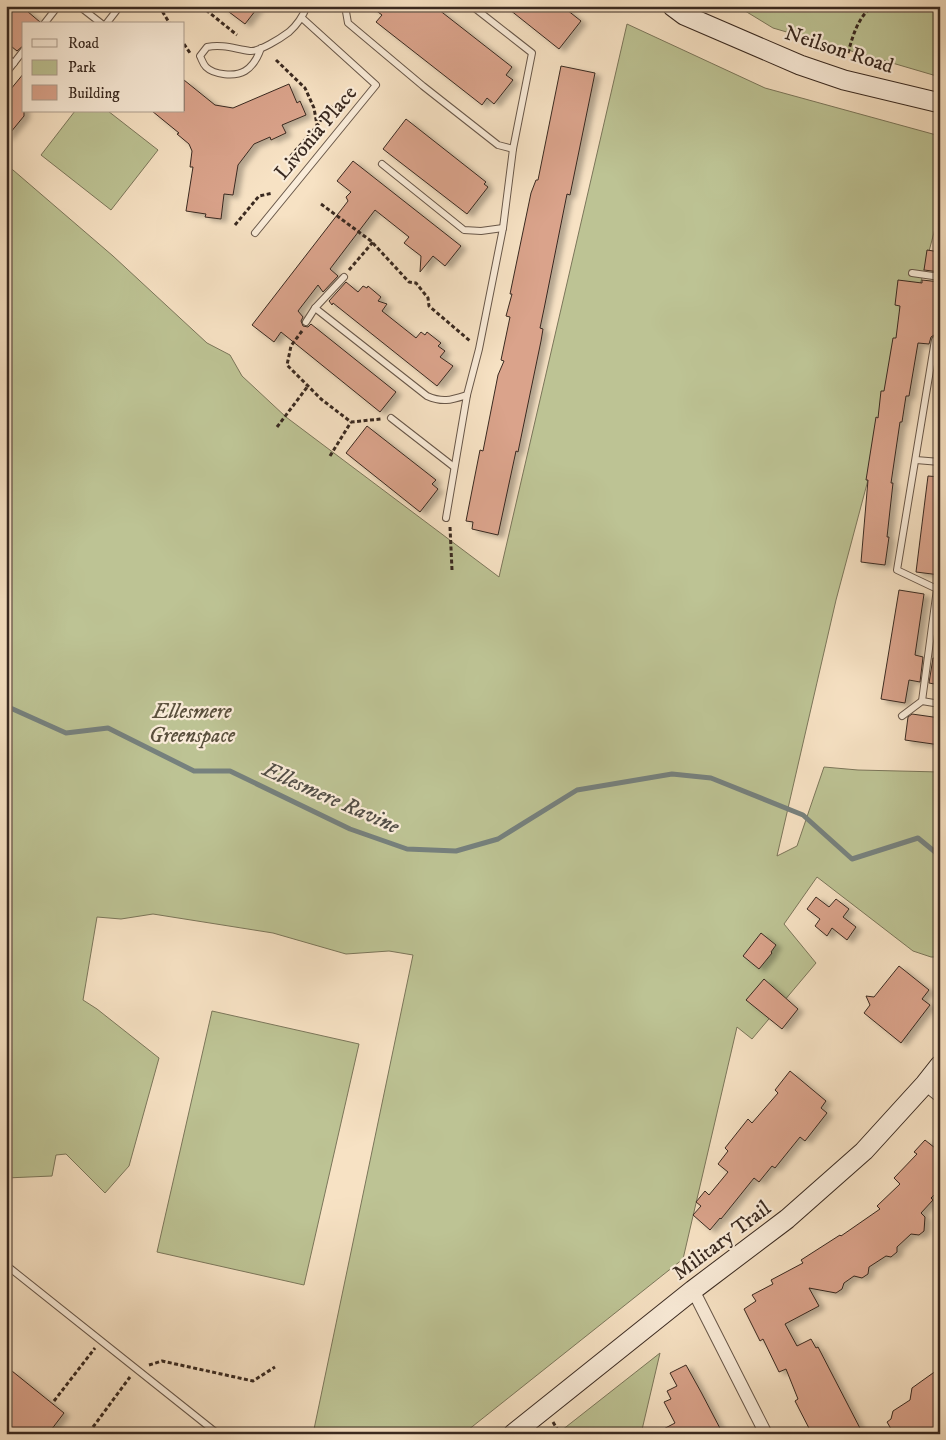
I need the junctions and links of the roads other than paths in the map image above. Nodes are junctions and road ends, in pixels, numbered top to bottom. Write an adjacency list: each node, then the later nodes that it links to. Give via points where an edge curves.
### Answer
1 (58, 6): 9 (lane)
2 (79, 6): 10 (lane)
3 (120, 6): 11 (lane)
4 (307, 6): 8 (lane)
5 (345, 6): 18 (lane, via 348,24 498,145)
6 (472, 6): 18 (lane, via 532,53)
7 (672, 6): 17 (street, Neilson Road, via 800,65 844,80)
8 (302, 18): 12 (lane, via 289,32); 21 (lane, Livonia Place, via 376,85)
9 (46, 22)
10 (99, 22)
11 (108, 22)
12 (261, 48): 12 (lane, via 252,51 218,45 207,47 200,56 212,71 232,75 244,72 253,64)
13 (22, 53): 15 (lane)
14 (6, 58): 15 (lane)
15 (14, 63): 16 (lane)
16 (6, 73)
17 (940, 104)
18 (513, 150): 20 (lane)
19 (382, 164): 20 (lane, via 464,230)
20 (503, 228): 28 (lane)
21 (255, 233)
22 (912, 273): 24 (lane)
23 (344, 277): 25 (lane)
24 (940, 277)
25 (316, 308): 26 (lane); 28 (lane, via 427,396 438,401)
26 (306, 322)
27 (935, 340): 30 (lane)
28 (467, 395): 32 (lane)
29 (391, 418): 32 (lane)
30 (916, 460): 31 (lane); 34 (lane, via 898,570 936,589)
31 (940, 462)
32 (454, 467): 33 (lane)
33 (446, 518)
34 (922, 701): 35 (lane); 36 (lane)
35 (940, 704)
36 (902, 716)
37 (940, 1065): 38 (street, Military Trail)
38 (925, 1084): 39 (street); 41 (street, Military Trail, via 857,1158 787,1219)
39 (940, 1096)
40 (6, 1265): 42 (lane)
41 (693, 1290): 43 (street, Military Trail); 44 (street)
42 (218, 1434)
43 (513, 1434)
44 (766, 1434)

